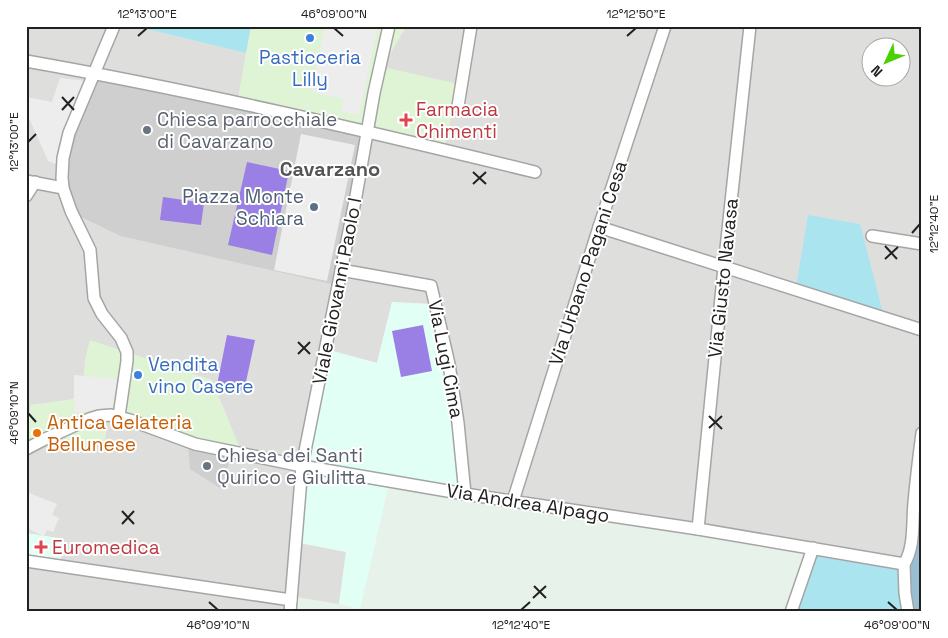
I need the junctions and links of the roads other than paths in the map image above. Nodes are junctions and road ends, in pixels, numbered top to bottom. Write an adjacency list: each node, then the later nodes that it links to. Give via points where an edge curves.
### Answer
1 (114, 26): 7 (street)
2 (388, 26): 9 (street, Viale Giovanni Paolo I)
3 (471, 26): 8 (street)
4 (665, 26): 14 (street, Via Urbano Pagani Cesa)
5 (750, 26): 17 (street, Via Giusto Navasa)
6 (26, 60): 7 (street)
7 (94, 72): 9 (street); 12 (street, via 65,148)
8 (458, 106)
9 (368, 131): 10 (street); 18 (street, Viale Giovanni Paolo I)
10 (535, 172)
11 (30, 181): 12 (street); 13 (street)
12 (63, 188): 20 (street, via 90,250 94,298 127,352)
13 (26, 196)
14 (599, 227): 17 (street); 25 (street, Via Urbano Pagani Cesa)
15 (872, 236): 16 (street)
16 (922, 244)
17 (724, 267): 19 (street); 26 (street, Via Giusto Navasa)
18 (341, 270): 23 (street, Viale Giovanni Paolo I); 24 (street, Via Lugi Cima, via 431,286 449,364)
19 (922, 330)
20 (119, 416): 22 (street, via 89,419); 23 (street, Via Andrea Alpago, via 206,447)
21 (922, 433): 29 (street, via 910,547)
22 (26, 449)
23 (302, 466): 24 (street, Via Andrea Alpago); 30 (street, Viale Giovanni Paolo I)
24 (465, 494): 25 (street, Via Andrea Alpago)
25 (513, 501): 26 (street, Via Andrea Alpago)
26 (698, 529): 27 (street, Via Andrea Alpago)
27 (813, 548): 29 (street, Via Andrea Alpago); 31 (street)
28 (26, 561): 30 (street)
29 (904, 564): 32 (street)
30 (290, 606)
31 (791, 612)
32 (908, 612)

